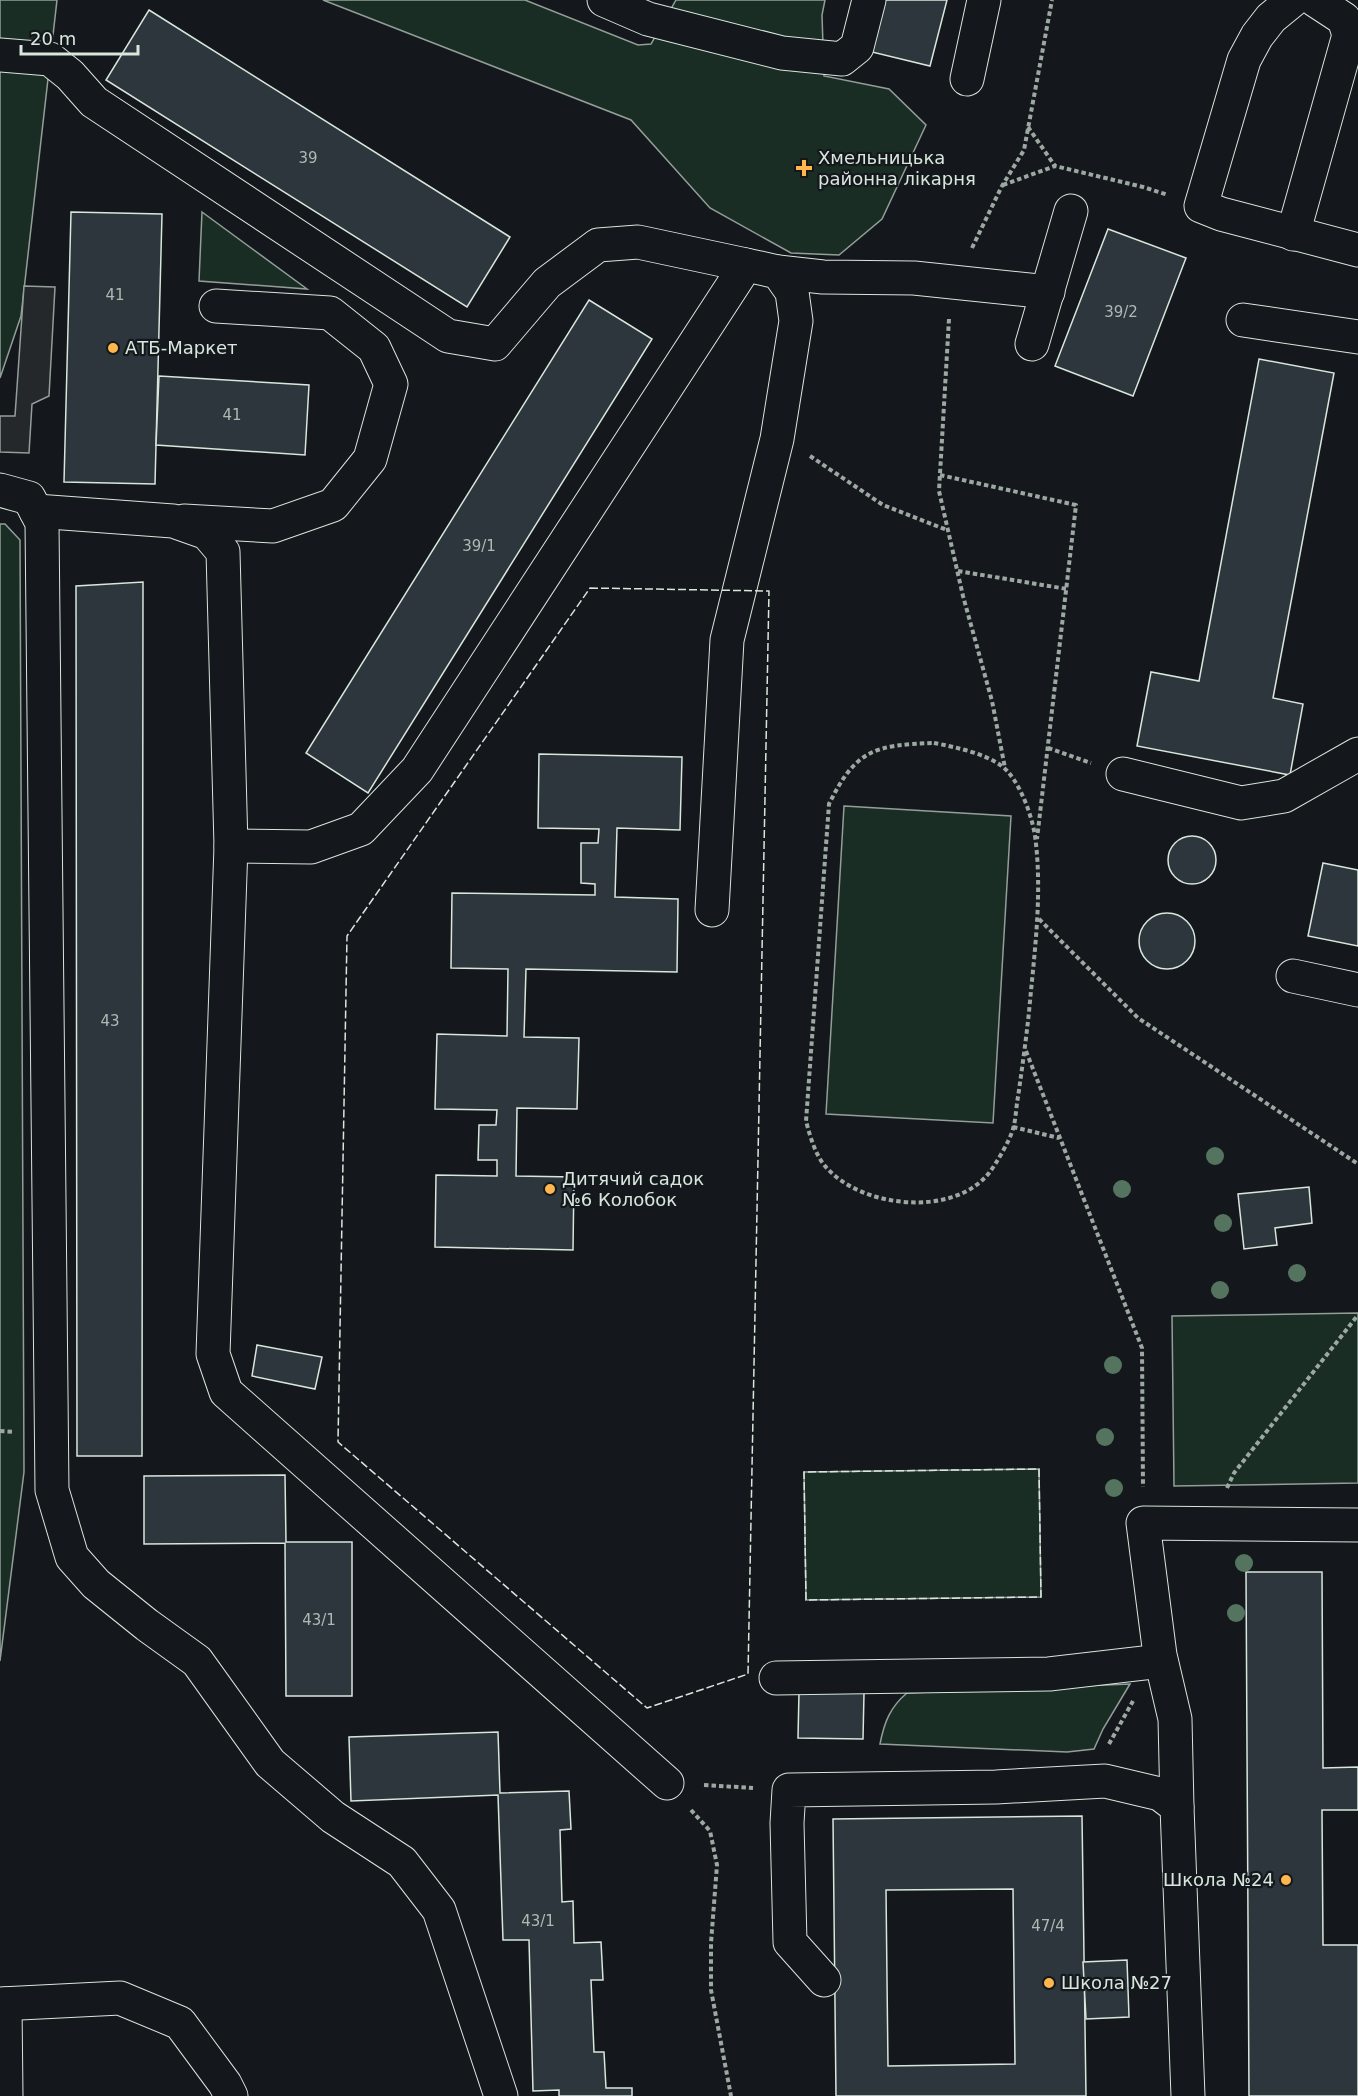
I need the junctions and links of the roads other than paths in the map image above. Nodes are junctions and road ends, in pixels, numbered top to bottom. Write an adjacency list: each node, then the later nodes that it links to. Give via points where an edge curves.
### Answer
1 (604, 0): 2 (lane, via 648,19 782,53 842,59 857,47)
2 (869, 0)
3 (984, 0): 7 (lane)
4 (1293, 0): 9 (lane, via 1271,18 1244,60 1185,201)
5 (1315, 0): 9 (lane, via 1344,19 1349,35)
6 (0, 55): 11 (lane, via 50,59 94,102 448,336 495,344 547,283 597,245 638,242)
7 (967, 78)
8 (1071, 211): 13 (lane)
9 (1293, 234): 10 (lane)
10 (1358, 250)
11 (746, 265): 12 (lane); 23 (lane, via 417,770 361,829 311,847)
12 (778, 272): 13 (lane, via 823,277 914,278); 24 (lane, via 792,292 796,321 777,440 727,640)
13 (1048, 292): 17 (lane)
14 (216, 306): 20 (lane, via 330,313 375,348 391,384 370,459 333,505 273,526)
15 (1243, 320): 16 (lane)
16 (1358, 337)
17 (1032, 344)
18 (0, 490): 19 (lane, via 29,498)
19 (36, 511): 20 (lane); 36 (lane, via 42,523 52,1490 72,1557 96,1584 197,1661 270,1763 333,1817 402,1862 439,1910)
20 (173, 521): 23 (lane, via 207,533 223,552)
21 (1358, 754): 22 (lane, via 1284,796 1240,803)
22 (1123, 774)
23 (231, 846): 30 (lane, via 213,1354 226,1392)
24 (712, 910)
25 (1293, 976): 26 (lane)
26 (1358, 990)
27 (1358, 1525): 28 (lane, via 1143,1523)
28 (1161, 1661): 29 (lane, via 1049,1674); 31 (lane, via 1175,1719)
29 (776, 1678)
30 (667, 1783)
31 (1177, 1807): 32 (lane, via 1160,1794 1105,1781 789,1790 790,1942); 37 (lane)
32 (824, 1980)
33 (3, 2004): 34 (lane); 35 (lane, via 120,1998 180,2023)
34 (6, 2096)
35 (231, 2096)
36 (501, 2096)
37 (1188, 2096)

